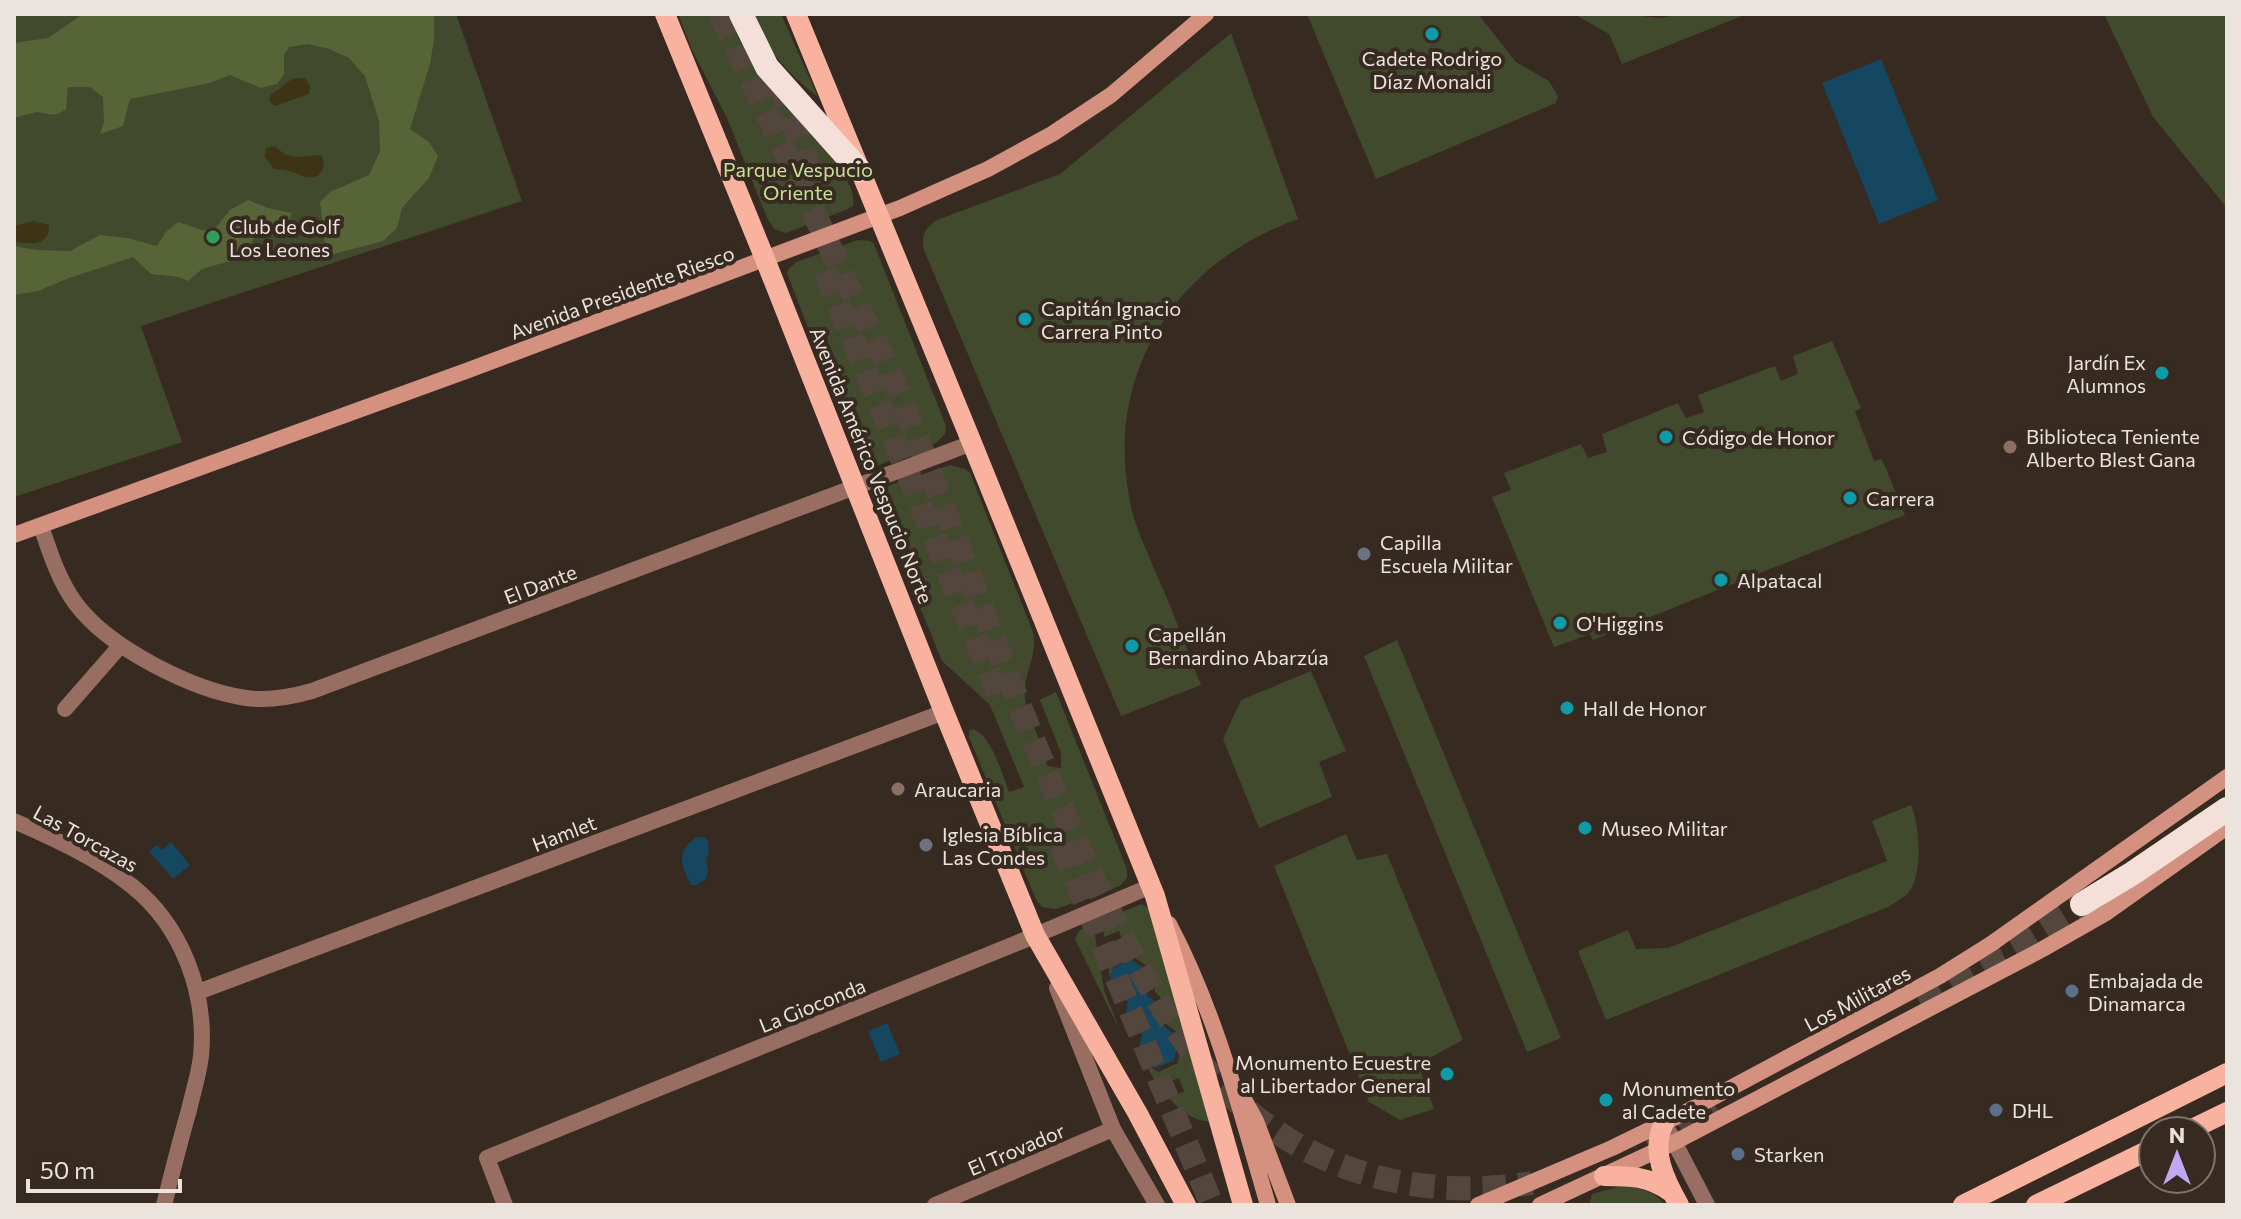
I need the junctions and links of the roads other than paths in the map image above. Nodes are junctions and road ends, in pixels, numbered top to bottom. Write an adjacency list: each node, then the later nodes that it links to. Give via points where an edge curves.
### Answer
1 (665, 14): 7 (main road, Avenida Américo Vespucio Norte)
2 (741, 14): 5 (highway, via 767,67)
3 (796, 14): 5 (main road)
4 (1206, 14): 6 (main road, Avenida Presidente Riesco, via 1111,95 1052,134 988,169)
5 (859, 170): 6 (main road)
6 (878, 217): 7 (main road, Avenida Presidente Riesco); 8 (main road)
7 (765, 259): 9 (main road, Avenida Américo Vespucio Norte); 10 (main road, Avenida Presidente Riesco)
8 (972, 443): 9 (street, El Dante); 19 (main road)
9 (855, 486): 12 (street, El Dante, via 297,695 246,698 212,689); 14 (main road, Avenida Américo Vespucio Norte)
10 (41, 526): 11 (main road, Avenida Presidente Riesco); 12 (street, El Dante, via 58,574 76,604)
11 (14, 535)
12 (121, 645): 13 (street)
13 (65, 709)
14 (944, 712): 21 (main road, Avenida Américo Vespucio Norte); 22 (street, Hamlet)
15 (2227, 777): 25 (main road, Los Militares, via 1968,960)
16 (2227, 809): 20 (highway)
17 (14, 821): 22 (street, Las Torcazas, via 73,848 134,888 178,943)
18 (2227, 827): 27 (main road, via 2064,937)
19 (1153, 891): 21 (street, La Gioconda); 24 (main road, via 1200,988); 36 (main road)
20 (2082, 904)
21 (1035, 935): 26 (street, Avenida Américo Vespucio Norte); 32 (street, La Gioconda, via 487,1158); 35 (main road, Avenida Américo Vespucio Norte)
22 (198, 992): 31 (street, Las Torcazas, via 201,1057)
23 (2227, 1073): 42 (main road)
24 (1232, 1078): 37 (main road); 38 (main road, via 1256,1121)
25 (1664, 1123): 27 (main road, via 1657,1141); 39 (main road, Los Militares)
26 (1113, 1129): 33 (street, El Trovador); 34 (street, Avenida Américo Vespucio Norte)
27 (1666, 1147): 29 (main road); 30 (main road); 41 (street)
28 (2137, 1156): 43 (main road)
29 (1604, 1176): 30 (main road, via 1651,1180); 40 (main road)
30 (1675, 1198)
31 (164, 1205)
32 (505, 1205)
33 (935, 1205)
34 (1157, 1205)
35 (1186, 1205)
36 (1243, 1205)
37 (1268, 1205)
38 (1288, 1205)
39 (1478, 1205)
40 (1540, 1205)
41 (1707, 1205)
42 (1963, 1205)
43 (2036, 1205)

